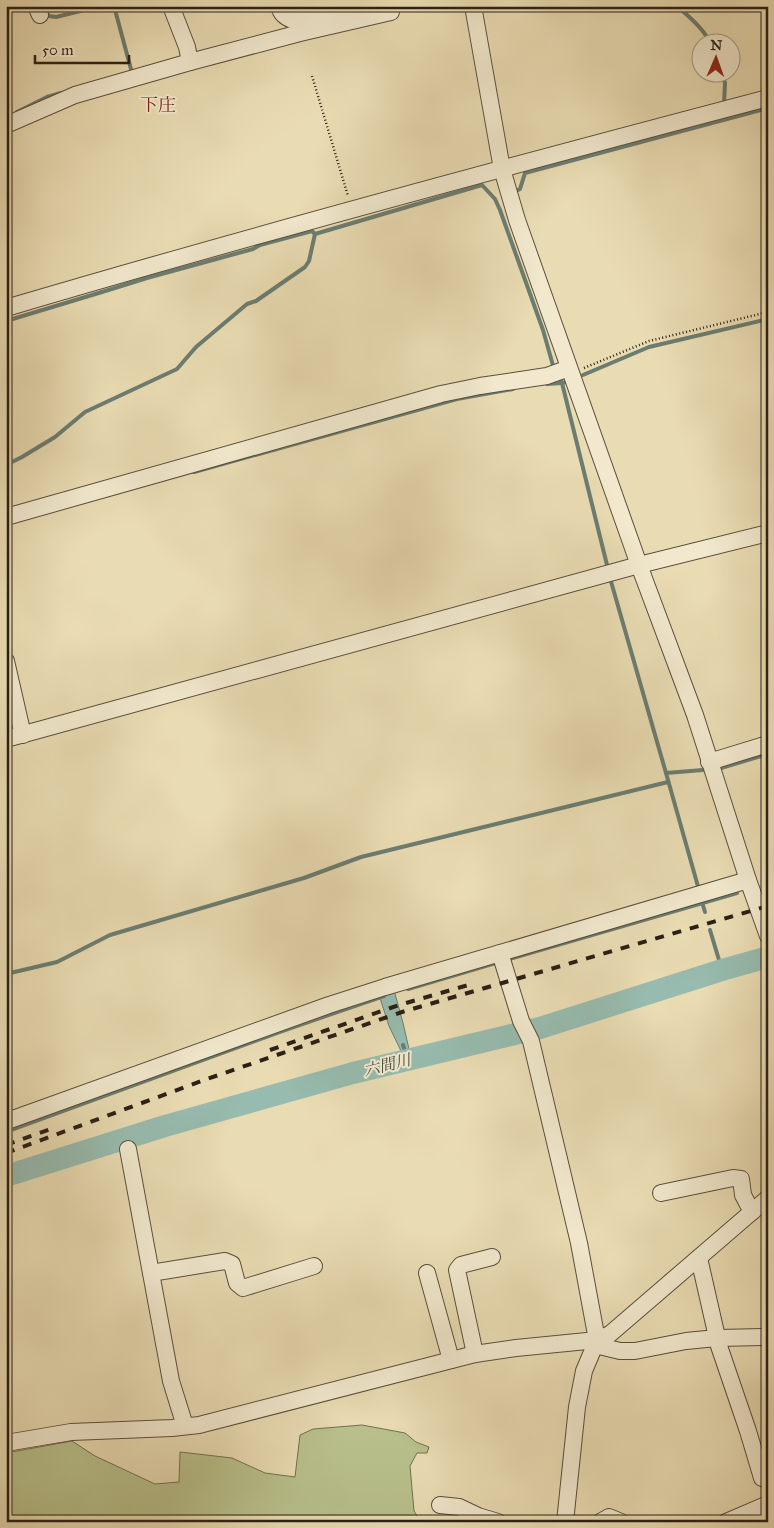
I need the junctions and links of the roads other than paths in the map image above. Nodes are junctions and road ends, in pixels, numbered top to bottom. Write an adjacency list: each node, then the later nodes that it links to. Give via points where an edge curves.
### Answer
1 (171, 6): 7 (street)
2 (279, 6): 6 (street, via 286,18)
3 (359, 6): 6 (street)
4 (389, 7): 6 (street, via 391,12)
5 (473, 8): 10 (street)
6 (302, 26): 7 (street)
7 (189, 58): 9 (street, via 75,95)
8 (768, 98): 10 (street)
9 (6, 125)
10 (502, 168): 11 (street); 12 (street)
11 (6, 308)
12 (562, 372): 13 (street, via 441,394); 15 (street)
13 (6, 517)
14 (768, 533): 15 (street)
15 (639, 565): 17 (street); 20 (street, via 695,715)
16 (6, 661): 17 (street)
17 (23, 735): 18 (street)
18 (6, 739)
19 (768, 744): 20 (street)
20 (709, 762): 21 (street)
21 (748, 880): 22 (street); 23 (street)
22 (768, 936)
23 (502, 959): 24 (street, via 385,987 329,1005); 35 (street, via 520,1021 531,1041 578,1243)
24 (6, 1120)
25 (128, 1149): 31 (street)
26 (661, 1193): 27 (street, via 732,1178 741,1179 743,1195)
27 (762, 1207): 29 (street)
28 (492, 1257): 36 (street, via 461,1264 456,1270)
29 (699, 1258): 34 (street); 35 (street)
30 (314, 1266): 31 (street, via 243,1288 237,1283 232,1264 225,1261)
31 (151, 1273): 38 (street, via 171,1381)
32 (427, 1273): 37 (street)
33 (768, 1337): 34 (street)
34 (717, 1338): 35 (street, via 635,1351 620,1351); 40 (street)
35 (596, 1343): 36 (street); 45 (street, via 584,1371 577,1407)
36 (475, 1354): 37 (street)
37 (451, 1360): 38 (street)
38 (185, 1426): 39 (street, via 71,1432)
39 (6, 1443)
40 (766, 1484)
41 (768, 1504): 48 (street)
42 (440, 1505): 43 (street, via 459,1507)
43 (477, 1519): 44 (street)
44 (498, 1522)
45 (565, 1522)
46 (600, 1522): 47 (street, via 609,1517)
47 (621, 1522)
48 (726, 1522)

